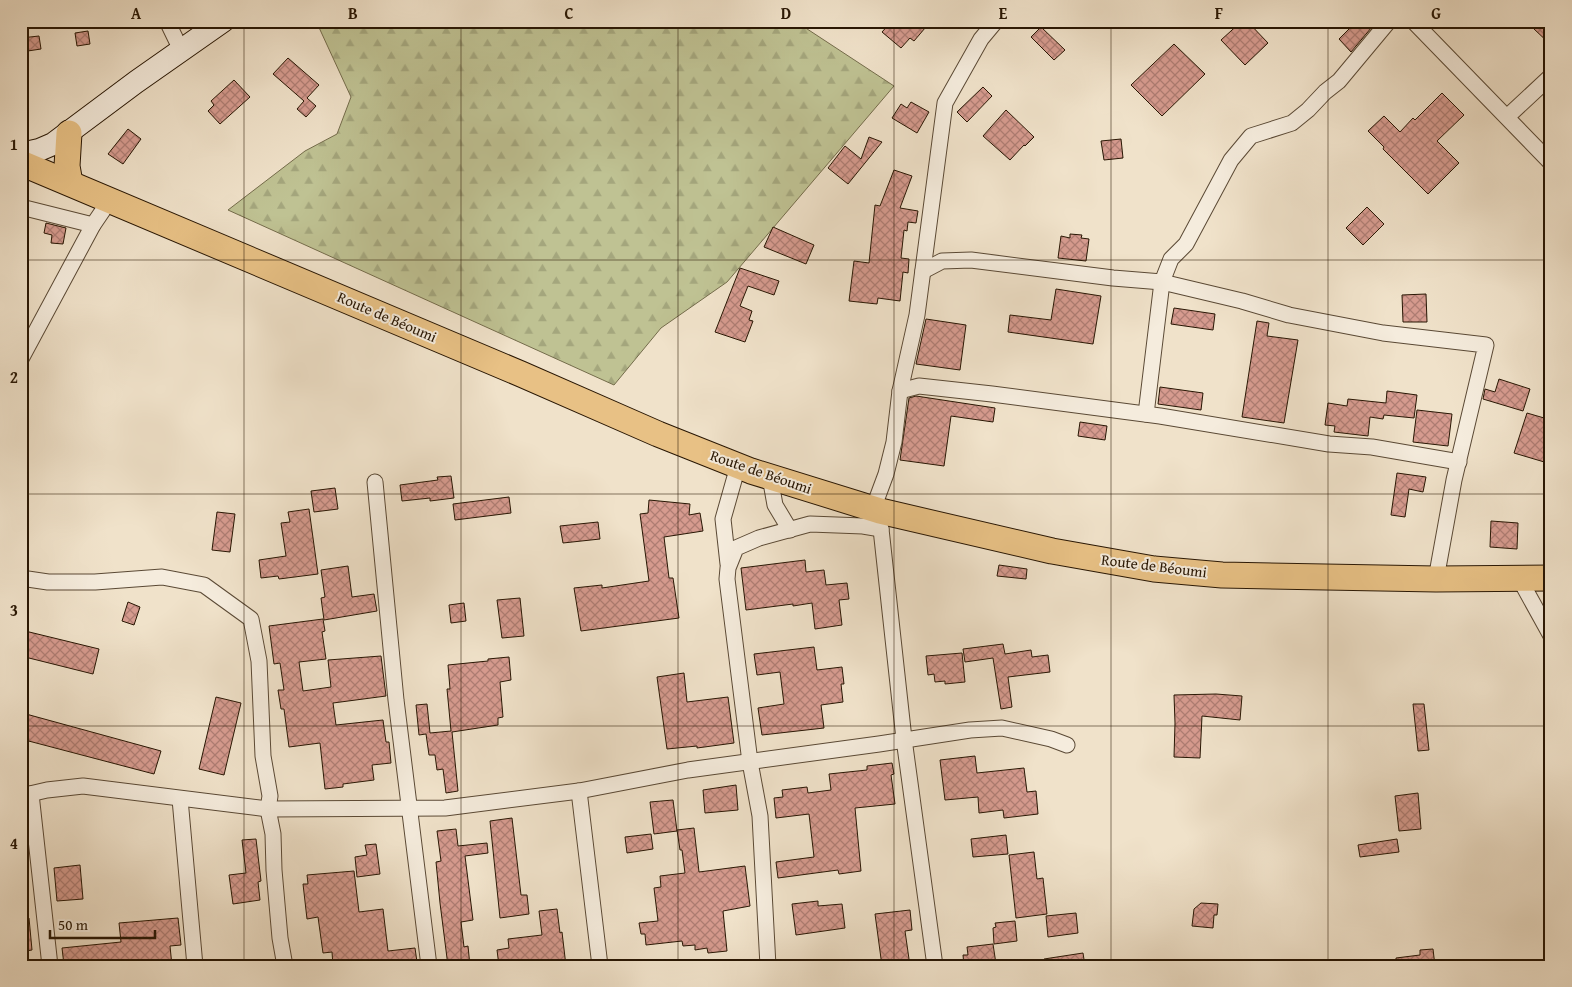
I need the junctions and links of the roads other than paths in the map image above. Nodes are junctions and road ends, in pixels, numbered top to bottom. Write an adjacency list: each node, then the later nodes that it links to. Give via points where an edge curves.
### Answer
1 (167, 21): 6 (street)
2 (223, 21): 6 (main road)
3 (996, 21): 18 (street, via 945,103)
4 (1389, 21): 19 (street, via 1339,81 1308,110 1292,123 1251,136 1231,160 1186,244 1171,259)
5 (1413, 21): 8 (street)
6 (181, 50): 9 (main road)
7 (1551, 76): 8 (street)
8 (1507, 117): 13 (street)
9 (75, 129): 10 (main road); 11 (main road, via 53,144); 14 (main road, via 66,166)
10 (21, 141)
11 (21, 154)
12 (21, 162): 14 (main road, Route de Béoumi)
13 (1551, 163)
14 (70, 183): 15 (main road, Route de Béoumi)
15 (110, 200): 17 (street); 24 (main road, Route de Béoumi)
16 (21, 207): 17 (street)
17 (93, 225): 20 (street)
18 (923, 271): 19 (street, via 942,261 971,260); 21 (street)
19 (1162, 282): 22 (street); 23 (street, via 1289,315 1383,333 1486,345)
20 (21, 359)
21 (900, 391): 22 (street, via 918,386); 27 (street, via 894,442)
22 (1146, 414): 23 (street)
23 (1459, 462): 31 (street)
24 (738, 466): 25 (main road, Route de Béoumi); 29 (street, via 723,519)
25 (770, 477): 27 (main road, Route de Béoumi); 28 (street, via 775,505)
26 (375, 482): 41 (street)
27 (877, 519): 28 (street, via 863,526 810,524); 31 (main road, Route de Béoumi, via 1154,569 1222,575); 35 (street)
28 (790, 530): 29 (street, via 736,548)
29 (728, 568): 37 (street)
30 (21, 578): 42 (street, via 48,582 95,582 162,577 204,585 251,619 259,661 262,756 270,796)
31 (1436, 578): 32 (main road, Route de Béoumi)
32 (1519, 578): 33 (main road, Route de Béoumi); 34 (street)
33 (1551, 578)
34 (1551, 636)
35 (904, 739): 36 (street, via 1002,728); 37 (street); 49 (street)
36 (1067, 745)
37 (750, 762): 38 (street); 48 (street, via 760,816)
38 (579, 791): 41 (street, via 445,808); 47 (street)
39 (26, 795): 40 (street, via 82,786); 43 (street)
40 (180, 799): 42 (street); 44 (street)
41 (410, 808): 42 (street); 46 (street)
42 (268, 809): 45 (street)
43 (50, 966)
44 (195, 966)
45 (285, 966)
46 (429, 966)
47 (600, 966)
48 (768, 966)
49 (935, 966)

